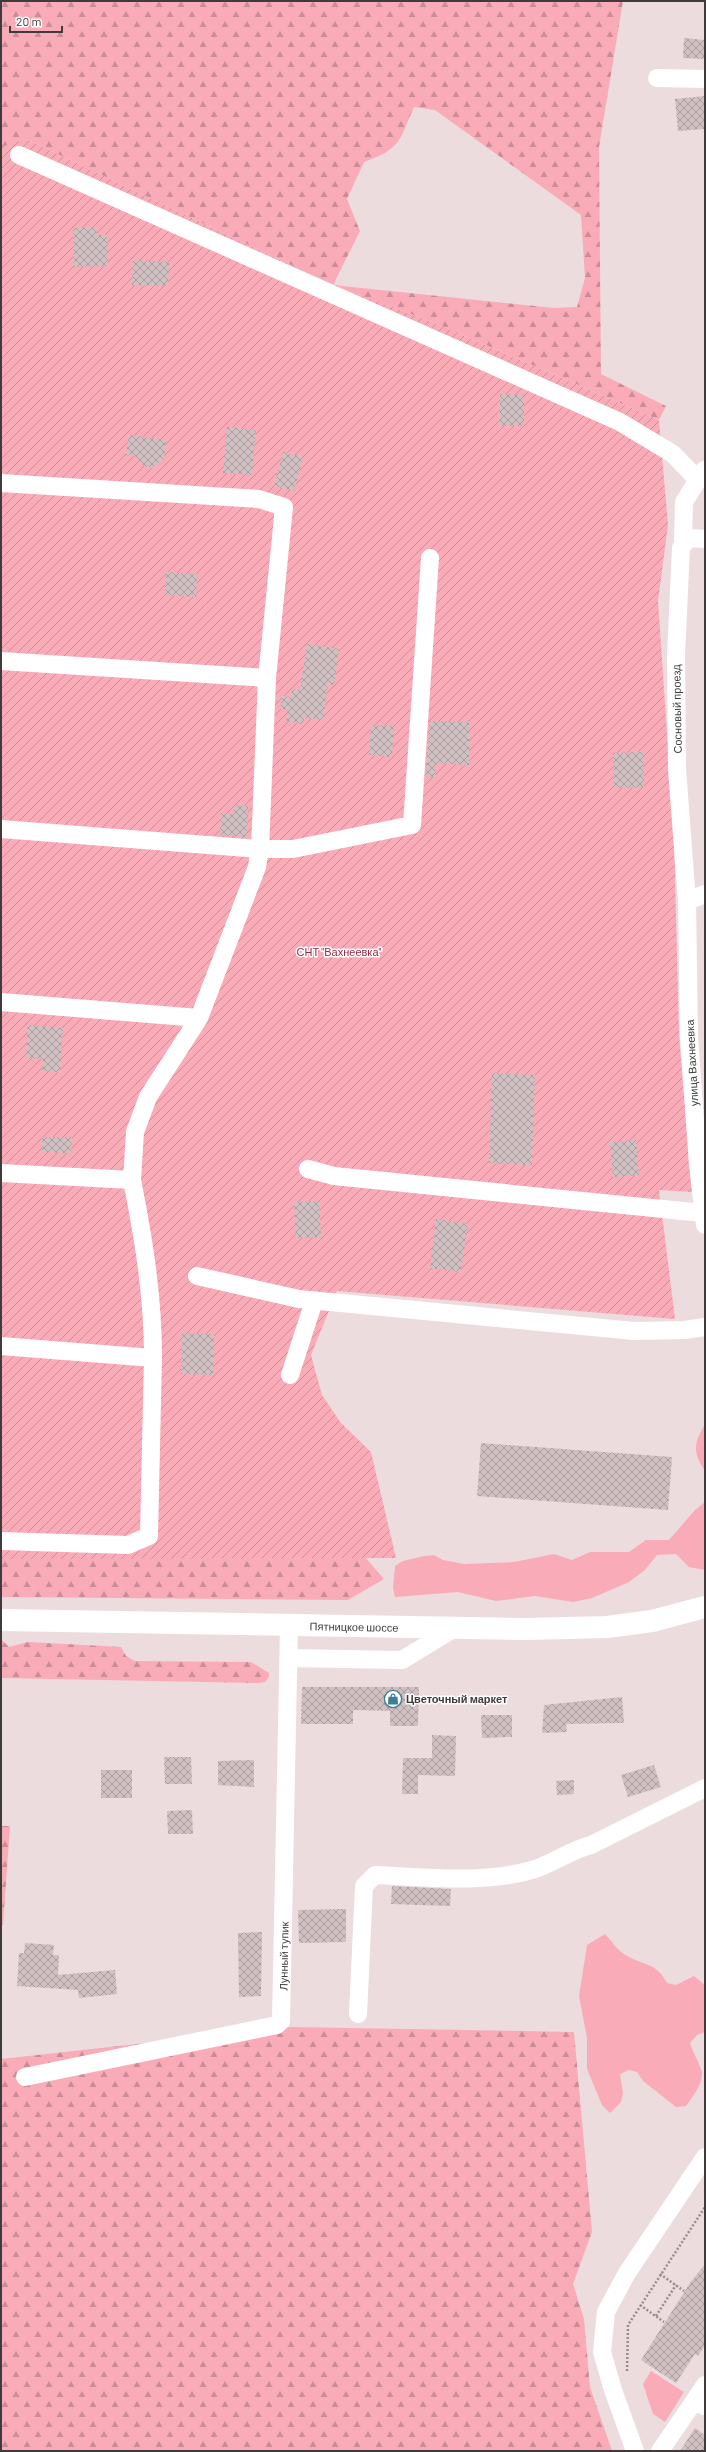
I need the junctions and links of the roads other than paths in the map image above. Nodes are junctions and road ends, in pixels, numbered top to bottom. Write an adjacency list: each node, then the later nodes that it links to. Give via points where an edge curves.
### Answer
1 (658, 78): 2 (street)
2 (705, 79)
3 (19, 155): 4 (street, via 620,422)
4 (701, 474): 7 (street, Сосновый проезд, via 684,502)
5 (1, 483): 10 (street, via 259,499 284,507)
6 (705, 540): 7 (street, via 693,537)
7 (683, 541): 14 (street, Сосновый проезд, via 676,655 677,739)
8 (430, 558): 12 (street, via 412,825 293,849)
9 (1, 661): 10 (street)
10 (267, 678): 12 (street)
11 (1, 829): 12 (street)
12 (260, 849): 16 (street, via 257,867)
13 (705, 894): 14 (street)
14 (687, 901): 17 (street, улица Вахнеевка, via 689,1036)
15 (1, 1002): 16 (street)
16 (198, 1018): 20 (street, via 148,1097 135,1132)
17 (701, 1163): 21 (street, улица Вахнеевка)
18 (308, 1168): 21 (street, via 334,1176)
19 (1, 1173): 20 (street)
20 (132, 1180): 26 (street, via 147,1259 153,1310)
21 (704, 1219)
22 (197, 1276): 23 (street)
23 (314, 1301): 24 (street, via 634,1331); 27 (street)
24 (705, 1327)
25 (1, 1346): 26 (street)
26 (153, 1358): 28 (street, via 149,1536 128,1545)
27 (290, 1375)
28 (1, 1541)
29 (705, 1607): 32 (main road, Пятницкое шоссе, via 652,1621 607,1627)
30 (1, 1620): 31 (main road, Пятницкое шоссе)
31 (289, 1627): 32 (main road, Пятницкое шоссе); 33 (street, Лунный тупик)
32 (453, 1629): 33 (street, via 402,1660)
33 (289, 1658): 36 (street, Лунный тупик, via 281,2021 277,2025)
34 (705, 1788): 35 (street, via 591,1845 532,1869 495,1876 448,1878 375,1875 364,1886)
35 (358, 2014)
36 (24, 2077)
37 (705, 2157): 39 (street, via 627,2273 606,2312 602,2352)
38 (702, 2398): 40 (street)
39 (635, 2451)
40 (660, 2451)

